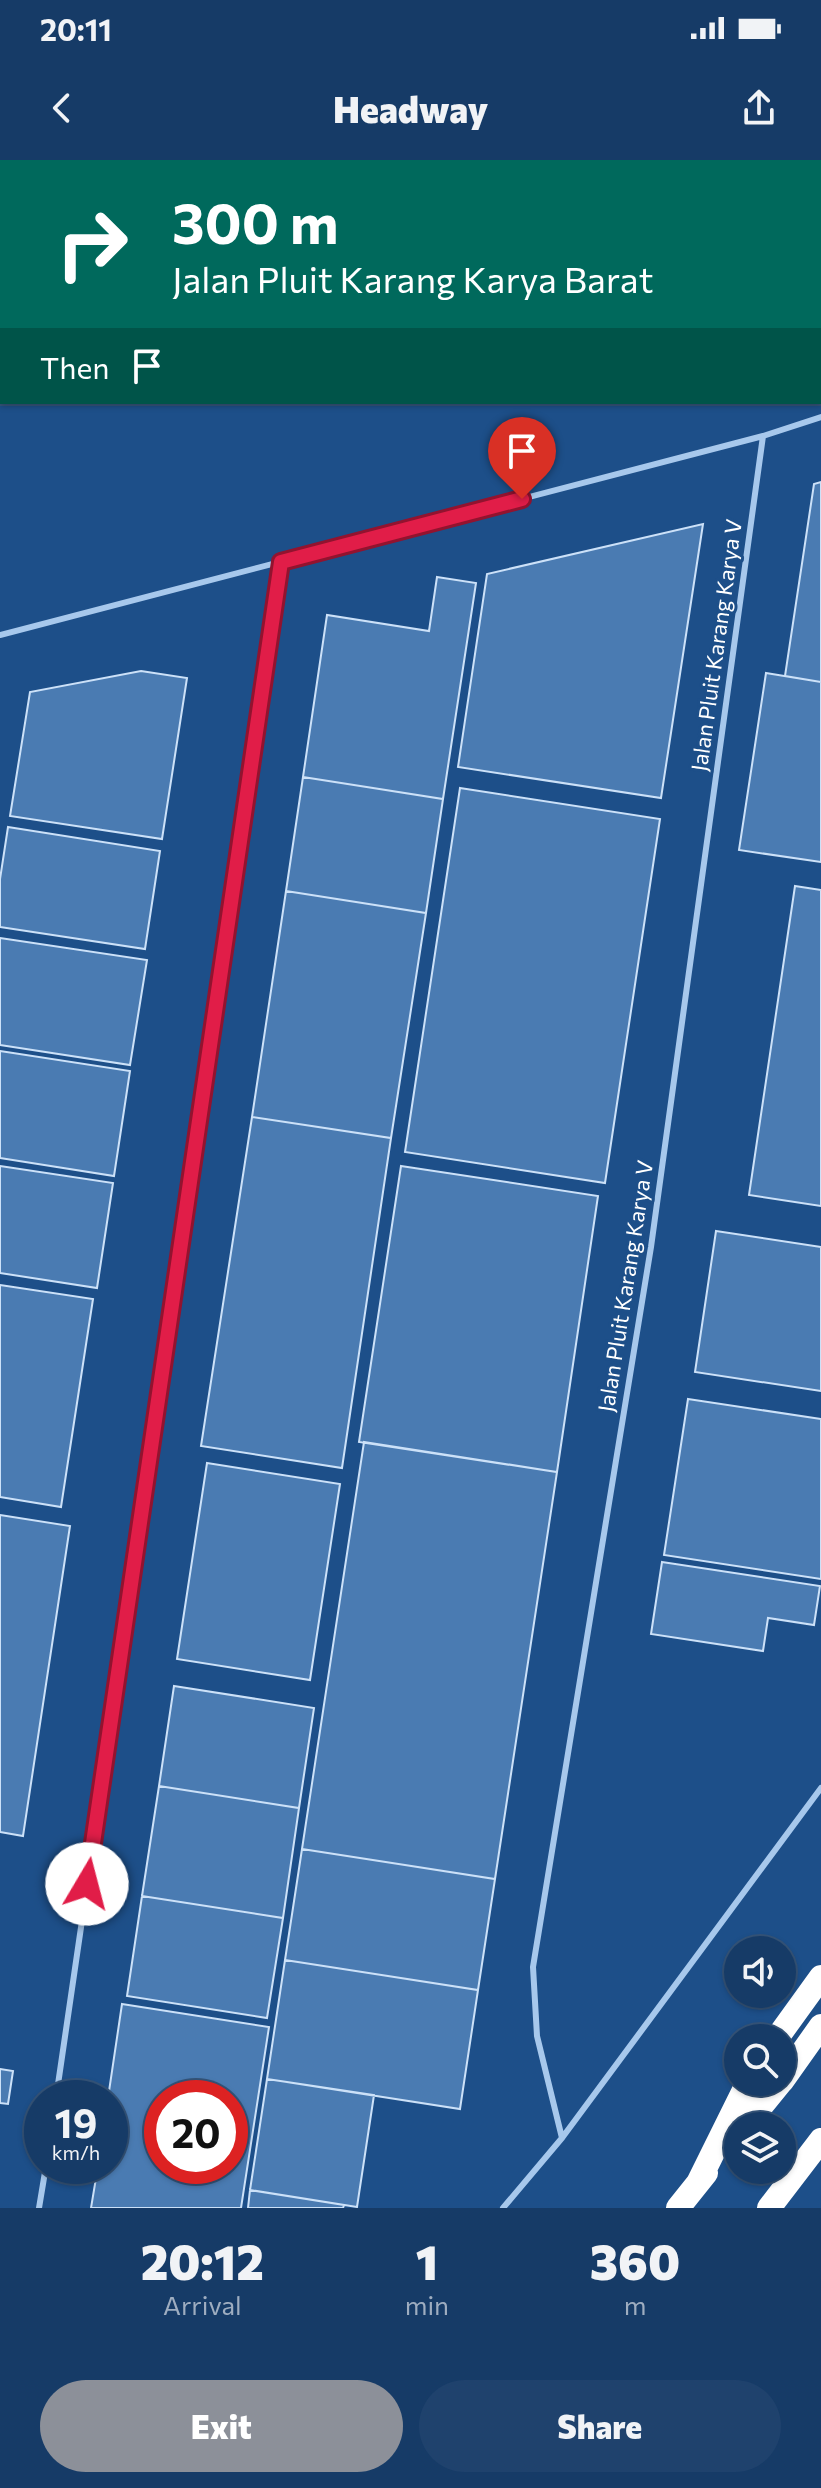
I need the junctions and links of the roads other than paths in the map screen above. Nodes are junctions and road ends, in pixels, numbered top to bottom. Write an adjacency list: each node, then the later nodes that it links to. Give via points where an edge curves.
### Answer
1 (821, 417): 2 (lane)
2 (763, 436): 3 (lane); 14 (lane, Jalan Pluit Karang Karya V, via 651,1247 533,1967 537,2036)
3 (281, 562): 4 (lane); 10 (lane)
4 (0, 635)
5 (821, 1788): 14 (lane)
6 (821, 1977): 7 (highway)
7 (787, 2024)
8 (821, 2026): 9 (highway)
9 (796, 2061)
10 (59, 2080)
11 (741, 2096): 17 (highway)
12 (770, 2096): 13 (highway)
13 (757, 2112)
14 (562, 2138): 20 (lane)
15 (821, 2140): 22 (highway)
16 (724, 2152): 17 (highway)
17 (698, 2183): 21 (highway)
18 (43, 2184): 19 (lane)
19 (39, 2208)
20 (503, 2208)
21 (678, 2208)
22 (769, 2208)

